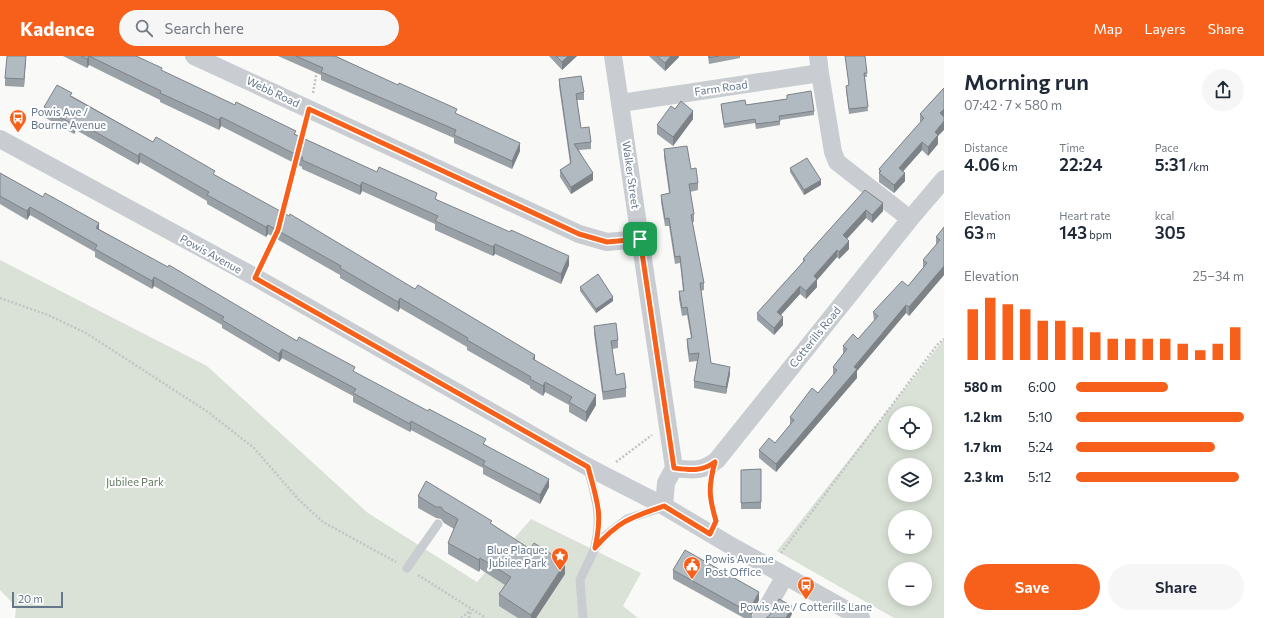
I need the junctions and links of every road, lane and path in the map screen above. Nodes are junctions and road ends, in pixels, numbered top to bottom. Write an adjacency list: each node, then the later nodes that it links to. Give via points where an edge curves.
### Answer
1 (194, 56): 6 (street, Webb Road)
2 (613, 56): 5 (street, Walker Street)
3 (819, 64): 5 (street, Farm Road); 11 (street, Farm Road, via 833,152 837,162)
4 (318, 66): 6 (path)
5 (621, 103): 14 (street, Walker Street)
6 (309, 109): 8 (path); 14 (street, Webb Road, via 579,234 607,242)
7 (0, 139): 15 (street, Powis Avenue)
8 (300, 146)
9 (298, 154): 12 (path)
10 (944, 179): 11 (street, Cotterills Road)
11 (910, 219): 19 (street, Cotterills Road)
12 (280, 222)
13 (278, 230): 15 (path)
14 (640, 239): 21 (street, Walker Street)
15 (255, 278): 20 (street, Powis Avenue)
16 (0, 298): 27 (path, via 48,315 86,333 208,412 254,448 299,500 323,522)
17 (944, 339): 28 (path)
18 (659, 434): 22 (path, via 652,435 615,463)
19 (715, 462): 21 (street, Cotterills Road, via 707,468 694,470); 25 (path, via 710,479 709,499 716,521)
20 (588, 467): 22 (street, Powis Avenue); 26 (lane, via 598,503 600,527)
21 (674, 468): 23 (street, via 666,483)
22 (607, 478): 23 (street, Powis Avenue)
23 (664, 506): 25 (street, Powis Avenue); 26 (lane, via 627,519 605,536)
24 (438, 524): 27 (lane)
25 (710, 534): 28 (street, Powis Avenue)
26 (595, 548): 33 (lane, via 580,580)
27 (407, 568): 29 (path)
28 (777, 572): 34 (street); 35 (street, Powis Avenue)
29 (471, 610): 30 (path); 31 (path); 32 (path)
30 (461, 618)
31 (469, 618)
32 (486, 618)
33 (583, 618)
34 (761, 618)
35 (861, 618)

